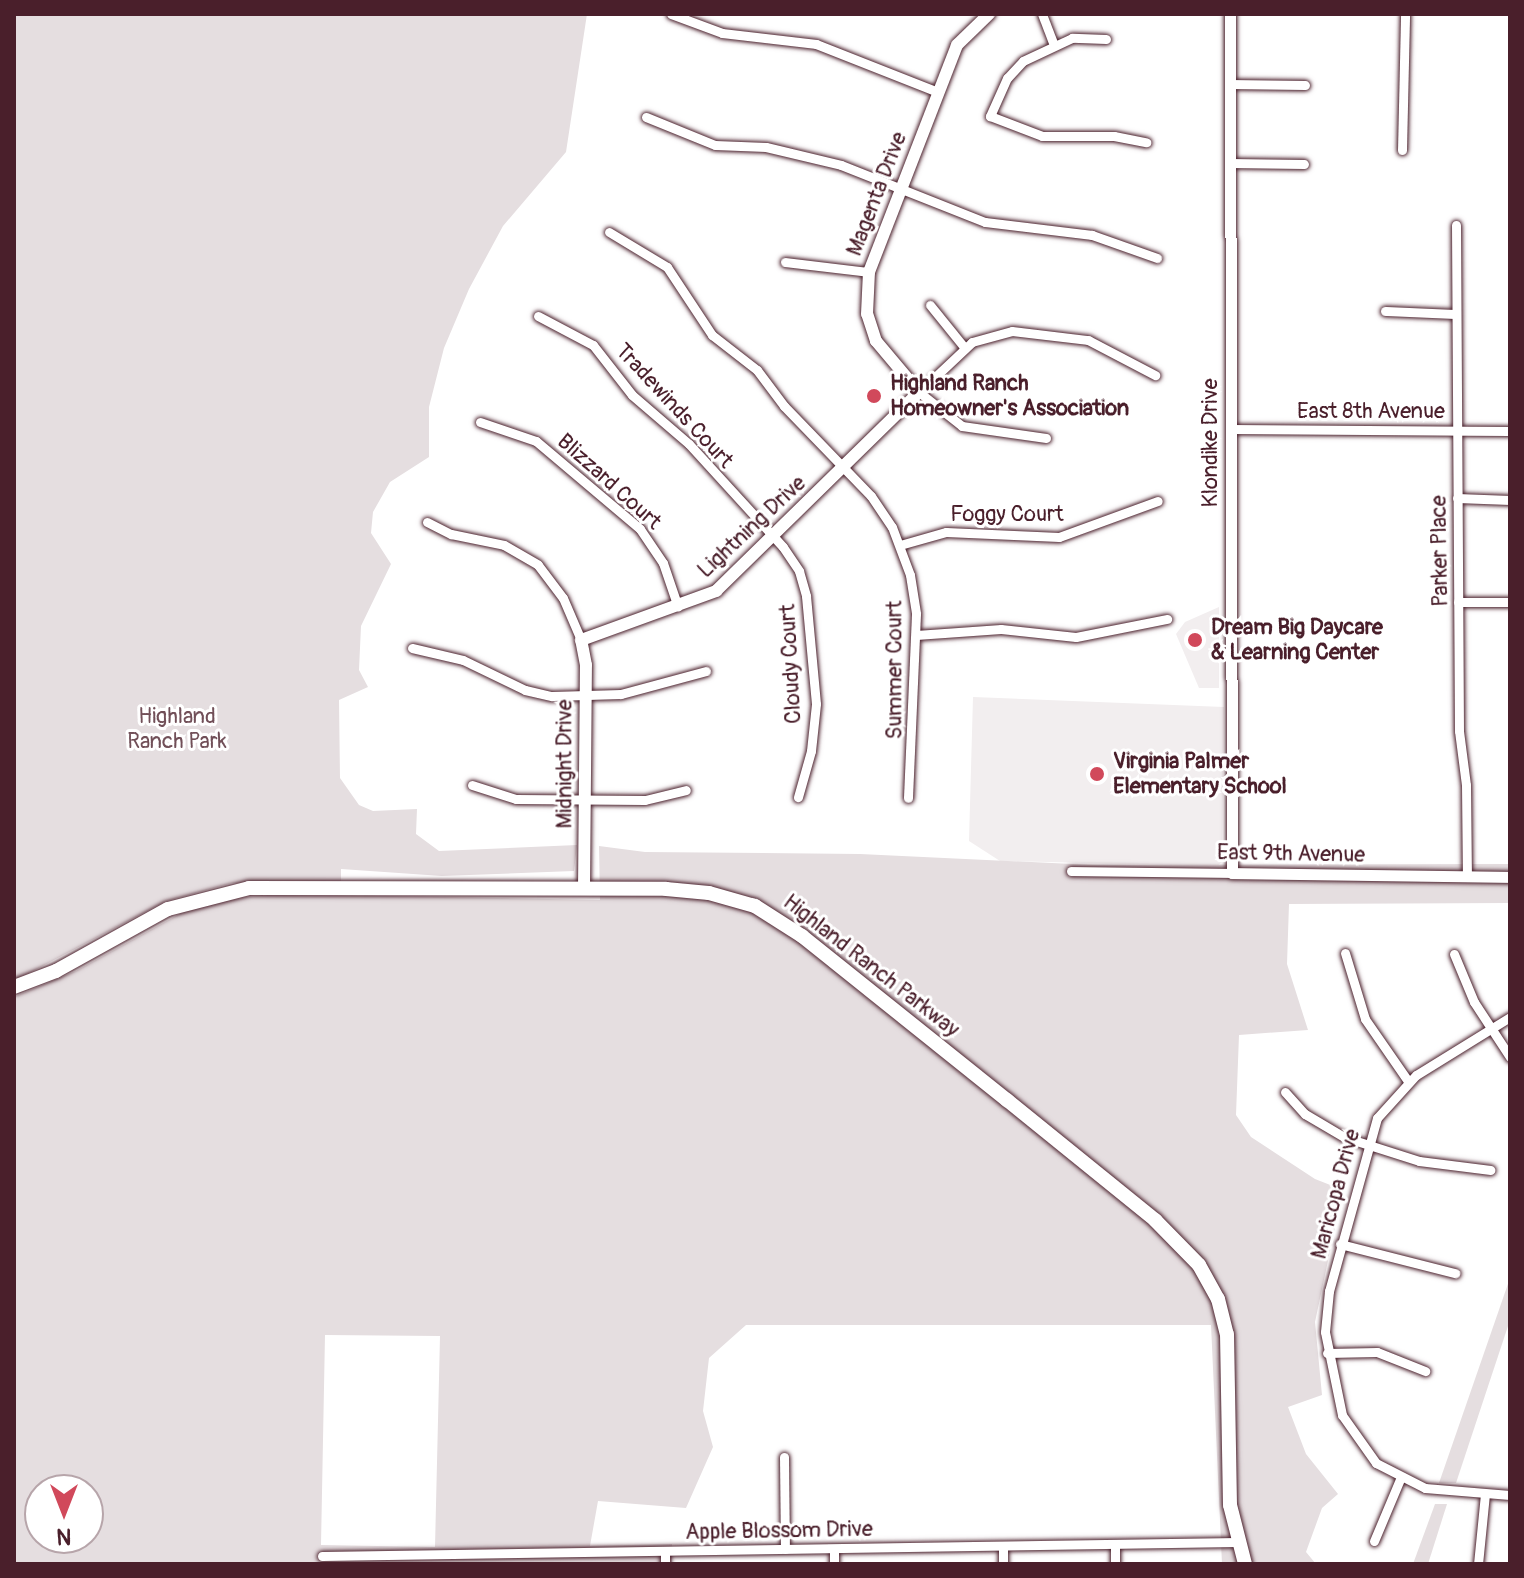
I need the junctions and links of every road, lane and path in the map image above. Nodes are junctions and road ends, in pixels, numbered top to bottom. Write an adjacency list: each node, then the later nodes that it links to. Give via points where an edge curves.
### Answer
1 (671, 14): 10 (street, via 722,33 816,44)
2 (1042, 14): 7 (street)
3 (1230, 14): 8 (street, Klondike Drive)
4 (1405, 14): 13 (street)
5 (980, 16): 10 (main road, Magenta Drive, via 957,45)
6 (1106, 39): 7 (street, via 1082,37)
7 (1054, 45): 12 (street, via 1014,69 990,116 1042,136 1114,136)
8 (1229, 84): 9 (street); 14 (street, Klondike Drive)
9 (1305, 85)
10 (938, 92): 16 (main road, Magenta Drive)
11 (646, 117): 16 (street, via 701,142 796,154)
12 (1146, 142)
13 (1402, 150)
14 (1229, 163): 15 (street); 30 (street, Klondike Drive)
15 (1304, 164)
16 (900, 188): 19 (street, via 985,222 1092,235); 21 (main road, Magenta Drive)
17 (1456, 225): 24 (street, Parker Place)
18 (609, 232): 34 (street, Summer Court, via 667,267 712,335 757,370)
19 (1157, 258)
20 (785, 262): 21 (street)
21 (869, 272): 28 (main road, Magenta Drive, via 866,299 876,341)
22 (930, 305): 26 (street)
23 (1385, 311): 24 (street)
24 (1456, 314): 31 (street, Parker Place)
25 (538, 316): 39 (street, Tradewinds Court, via 593,345 632,395 689,444)
26 (964, 347): 27 (street, via 993,334 1052,332 1105,346); 28 (street)
27 (1155, 375)
28 (919, 392): 33 (street, via 962,426); 34 (main road, Lightning Drive)
29 (480, 422): 43 (street, Blizzard Court, via 536,441 640,529 657,551)
30 (1231, 429): 31 (street, East 8th Avenue); 56 (street, Klondike Drive)
31 (1456, 430): 32 (street, East 8th Avenue); 35 (street, Parker Place)
32 (1510, 431)
33 (1046, 438)
34 (844, 467): 39 (main road, Lightning Drive); 40 (street, Summer Court, via 871,496)
35 (1457, 498): 36 (street); 41 (street, Parker Place)
36 (1510, 500)
37 (1158, 501): 40 (street, Foggy Court, via 1059,537 946,532)
38 (427, 522): 46 (street, via 451,534 504,545 538,565 563,598)
39 (774, 537): 43 (main road, Lightning Drive, via 716,591); 52 (street, Cloudy Court, via 803,582 815,681 811,751)
40 (900, 545): 45 (street, Summer Court, via 914,594)
41 (1458, 602): 42 (street); 57 (street, Parker Place)
42 (1510, 602)
43 (678, 607): 46 (main road, Lightning Drive)
44 (1167, 619): 45 (street, via 1076,637 1001,629)
45 (916, 635): 53 (street, Summer Court)
46 (581, 640): 49 (main road, Midnight Drive)
47 (412, 648): 49 (street, via 463,660 538,694)
48 (706, 671): 49 (street, via 621,694)
49 (586, 696): 54 (main road, Midnight Drive)
50 (472, 785): 54 (street, via 516,799)
51 (686, 790): 54 (street, via 645,800)
52 (798, 797)
53 (908, 798)
54 (585, 800): 59 (main road, Midnight Drive)
55 (1071, 871): 56 (street, East 9th Avenue)
56 (1232, 873): 57 (street, East 9th Avenue)
57 (1467, 877): 58 (street, East 9th Avenue)
58 (1510, 877)
59 (584, 889): 62 (main road, Highland Ranch Parkway, via 233,890 168,909 56,971); 79 (main road, Highland Ranch Parkway, via 709,893 779,919 1178,1241 1207,1277 1225,1322 1230,1505)
60 (1345, 953): 66 (street, via 1365,1019)
61 (1454, 954): 64 (street)
62 (14, 987)
63 (1510, 1017): 64 (street, Maricopa Drive)
64 (1489, 1027): 65 (street); 66 (street, Maricopa Drive)
65 (1510, 1057)
66 (1408, 1081): 68 (street, Maricopa Drive, via 1386,1105)
67 (1285, 1092): 68 (street, via 1317,1123)
68 (1366, 1144): 69 (street, via 1441,1166); 70 (street, Maricopa Drive)
69 (1490, 1170)
70 (1340, 1244): 71 (street); 72 (street, Maricopa Drive, via 1326,1311)
71 (1455, 1273)
72 (1327, 1353): 73 (street, via 1377,1352); 75 (street, Maricopa Drive, via 1349,1429 1376,1463)
73 (1425, 1371)
74 (784, 1457): 82 (street)
75 (1400, 1479): 76 (street, via 1440,1491); 78 (street)
76 (1485, 1494): 77 (street); 91 (street)
77 (1510, 1495)
78 (1374, 1541)
79 (1237, 1542): 80 (street, Apple Blossom Drive); 90 (main road, Highland Ranch Parkway)
80 (1115, 1545): 81 (street, Apple Blossom Drive); 89 (street)
81 (1003, 1546): 83 (street, Apple Blossom Drive); 88 (street)
82 (785, 1549): 83 (street, Apple Blossom Drive); 84 (street, Apple Blossom Drive)
83 (834, 1549): 87 (street)
84 (665, 1551): 85 (street, Apple Blossom Drive); 86 (street)
85 (322, 1556)
86 (665, 1564)
87 (834, 1564)
88 (1003, 1564)
89 (1115, 1564)
90 (1245, 1564)
91 (1478, 1564)

